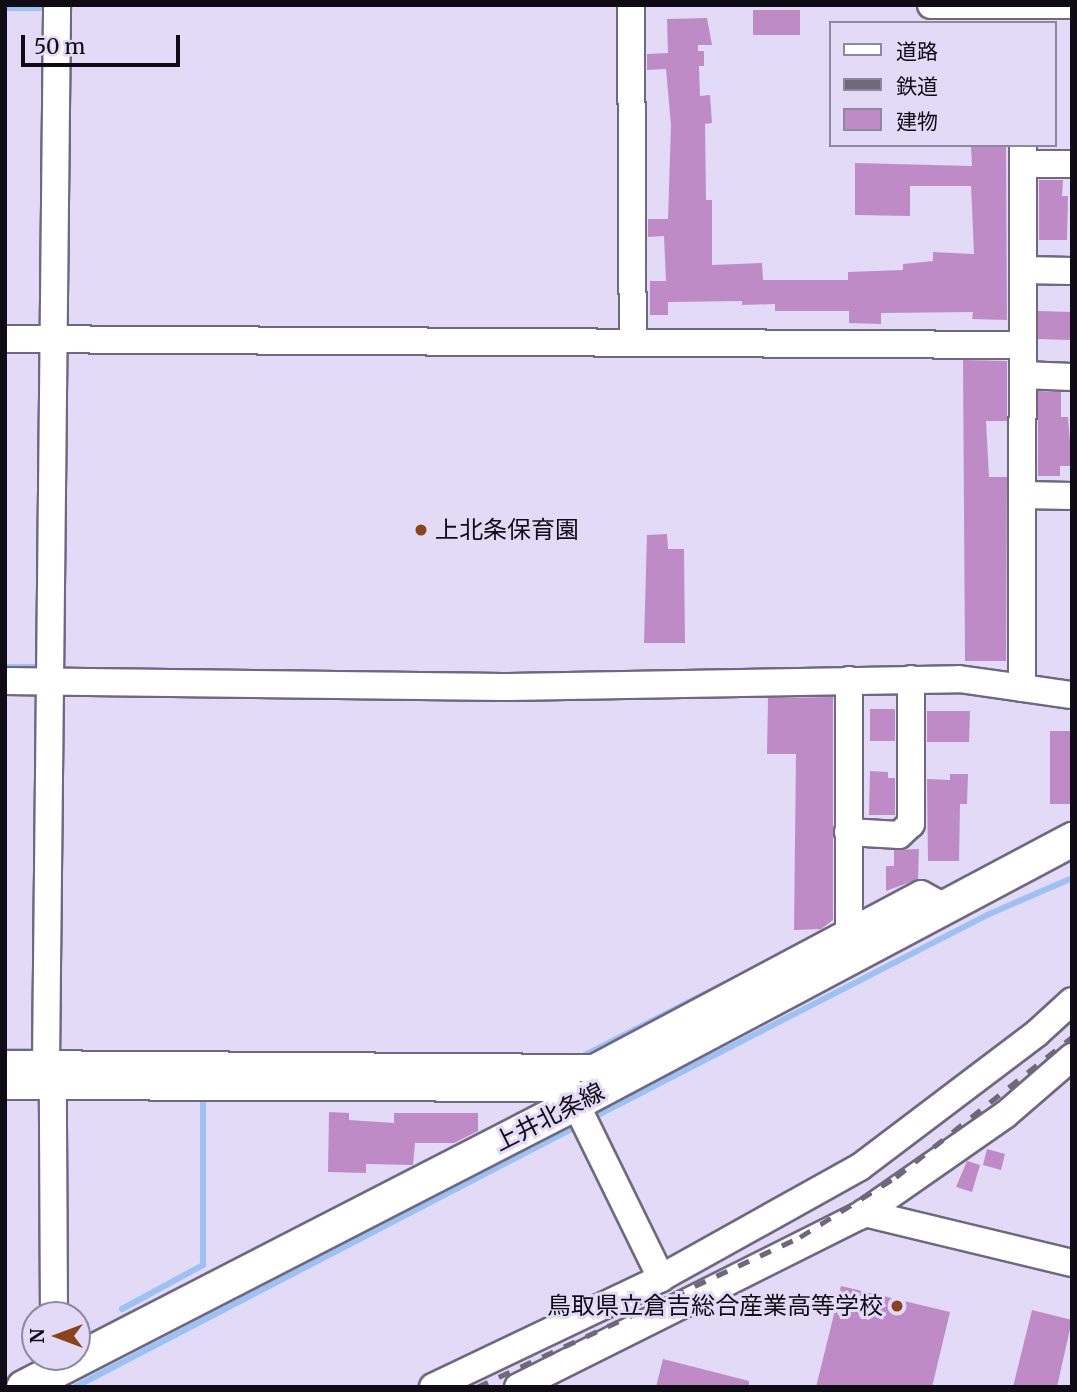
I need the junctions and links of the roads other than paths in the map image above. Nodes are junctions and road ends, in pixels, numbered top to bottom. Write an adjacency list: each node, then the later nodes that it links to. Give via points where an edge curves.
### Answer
1 (57, 5): 11 (street)
2 (631, 5): 12 (street)
3 (931, 5): 5 (street)
4 (1072, 5): 5 (street)
5 (1023, 15)
6 (1023, 155): 7 (street); 8 (street)
7 (1072, 164)
8 (1023, 270): 9 (street); 13 (street)
9 (1072, 271)
10 (5, 339): 11 (street)
11 (54, 340): 12 (street); 21 (street)
12 (633, 340): 13 (street)
13 (1021, 345): 14 (street)
14 (1023, 374): 15 (street); 16 (street)
15 (1072, 377)
16 (1023, 495): 17 (street); 22 (street)
17 (1072, 496)
18 (911, 679): 19 (street); 22 (street); 24 (street, via 911,824 899,835)
19 (849, 680): 21 (street, via 509,687); 24 (street)
20 (5, 681): 21 (street)
21 (49, 681): 31 (street)
22 (1022, 688): 23 (street)
23 (1072, 695)
24 (848, 832): 27 (street)
25 (1072, 839): 26 (main road, 上井北条線)
26 (944, 907): 27 (street, via 921,894); 33 (main road, 上井北条線)
27 (849, 933): 33 (street, via 594,1068)
28 (1072, 1001): 36 (street, via 1037,1033 860,1167)
29 (1072, 1057): 34 (street, via 1005,1115)
30 (5, 1064): 31 (street)
31 (49, 1075): 32 (street); 33 (street); 37 (street)
32 (5, 1086)
33 (575, 1086): 36 (street); 38 (main road, 上井北条線)
34 (864, 1213): 35 (street); 42 (street, via 687,1306)
35 (1072, 1263)
36 (661, 1278): 41 (street)
37 (54, 1301)
38 (91, 1344)
39 (45, 1371): 40 (main road, 上井北条線)
40 (23, 1387)
41 (433, 1387)
42 (518, 1387)

